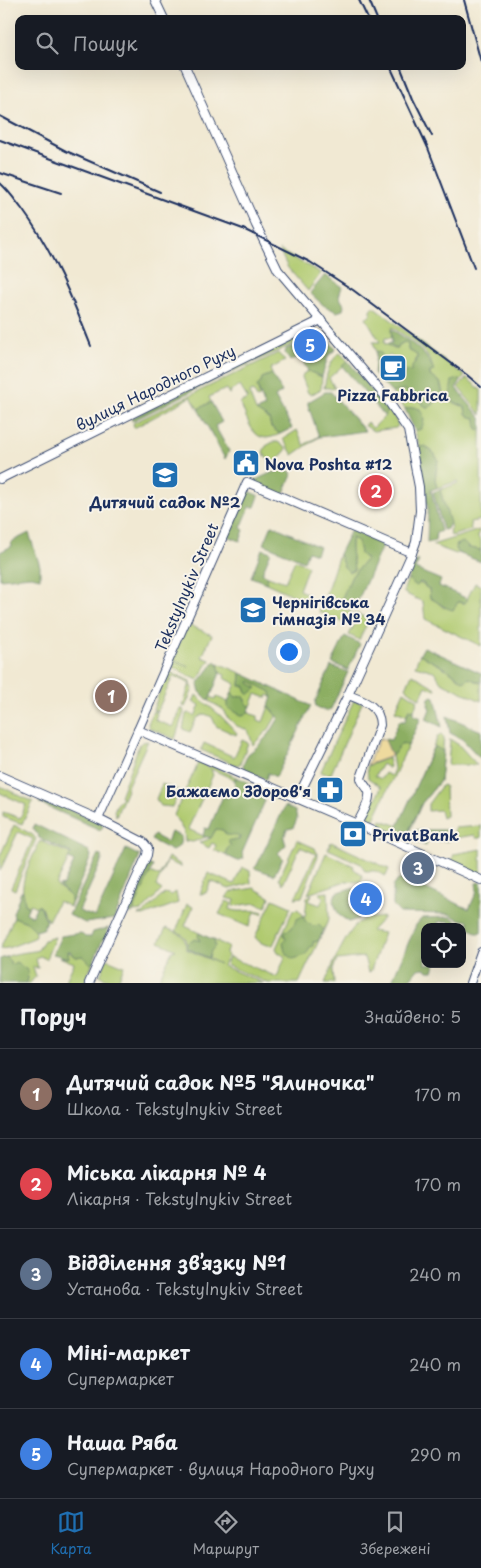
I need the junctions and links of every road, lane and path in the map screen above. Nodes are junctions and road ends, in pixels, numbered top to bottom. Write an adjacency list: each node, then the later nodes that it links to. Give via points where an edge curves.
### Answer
1 (156, 0): 2 (street)
2 (162, 15)
3 (187, 70): 4 (street, via 278,270)
4 (321, 320): 5 (street, вулиця Народного Руху); 6 (street, via 384,395 408,430 420,511)
5 (0, 479)
6 (412, 552): 7 (street); 8 (street, Tekstylnykiv Street, via 246,482)
7 (348, 695): 10 (street); 12 (street, via 376,708 380,718 361,778 369,798)
8 (138, 730): 10 (street); 11 (street, Tekstylnykiv Street)
9 (0, 776): 11 (street)
10 (297, 799): 12 (street)
11 (98, 819): 15 (street, via 143,842 148,848)
12 (357, 824): 13 (street)
13 (481, 880)
14 (481, 952): 16 (street)
15 (89, 983)
16 (470, 983)

